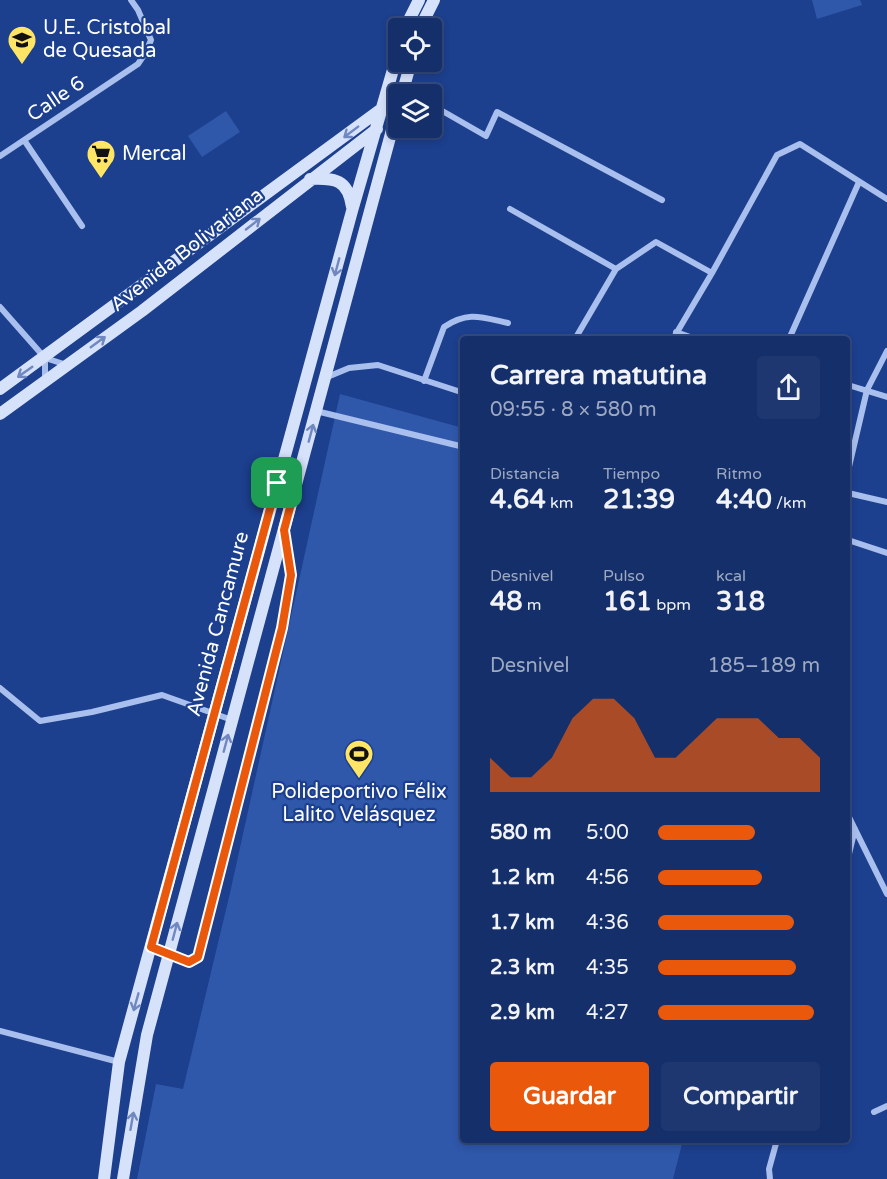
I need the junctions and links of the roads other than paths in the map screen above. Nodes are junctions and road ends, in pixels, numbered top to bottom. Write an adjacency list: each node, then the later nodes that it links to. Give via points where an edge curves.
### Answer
1 (131, 0): 15 (street, Calle 6, via 151,39 138,64)
2 (411, 0): 5 (main road)
3 (419, 0): 6 (main road)
4 (434, 0): 7 (main road)
5 (407, 18)
6 (410, 18)
7 (425, 18)
8 (392, 72): 10 (main road, Avenida Cancamure)
9 (388, 105): 10 (main road, Avenida Bolivariana)
10 (380, 110): 13 (main road, Avenida Cancamure); 34 (main road, Avenida Bolivariana, one-way to 34)
11 (442, 111): 20 (street, via 486,136 497,112)
12 (388, 118): 13 (main road, Avenida Bolivariana)
13 (375, 130): 17 (main road, Avenida Bolivariana); 22 (main road, Avenida Cancamure)
14 (390, 138): 36 (main road, Avenida Cancamure)
15 (24, 140): 16 (street, Calle 6); 23 (street)
16 (0, 156)
17 (310, 179): 22 (main road, via 340,182 347,189); 35 (main road, Avenida Bolivariana, one-way to 17)
18 (860, 182): 19 (street); 25 (street, via 800,144 777,155); 32 (street)
19 (887, 199)
20 (662, 200)
21 (510, 209): 24 (street)
22 (352, 211): 48 (main road, Avenida Cancamure, one-way to 48)
23 (82, 226)
24 (616, 269): 25 (street, via 656,242); 29 (street)
25 (712, 273): 28 (street)
26 (0, 307): 34 (street)
27 (508, 323): 38 (street, via 474,315 444,327)
28 (676, 332): 30 (street); 31 (street)
29 (577, 336)
30 (674, 336)
31 (687, 336)
32 (790, 336)
33 (887, 351): 41 (street)
34 (45, 358): 35 (street); 37 (street); 40 (main road, Avenida Bolivariana, one-way to 40)
35 (67, 365): 37 (main road, Avenida Bolivariana)
36 (325, 378): 38 (street, via 349,368 378,365); 44 (main road, Avenida Cancamure)
37 (45, 381): 45 (main road, Avenida Bolivariana)
38 (424, 381): 42 (street)
39 (850, 386): 41 (street)
40 (0, 389)
41 (867, 390): 43 (street); 47 (street)
42 (460, 392)
43 (887, 397)
44 (316, 411): 46 (street); 49 (main road, Avenida Cancamure, one-way to 44)
45 (0, 414)
46 (460, 446)
47 (850, 462)
48 (277, 483): 49 (street); 56 (main road, Avenida Cancamure)
49 (295, 489): 52 (main road, Avenida Cancamure)
50 (850, 493): 51 (street)
51 (887, 502)
52 (284, 530): 57 (main road, Avenida Cancamure); 63 (street, via 291,575 282,628 198,957 189,962)
53 (850, 541): 54 (street)
54 (887, 553)
55 (0, 688): 56 (street, via 40,721 162,695)
56 (214, 713): 57 (street); 62 (main road, Avenida Cancamure)
57 (232, 720): 63 (main road, Avenida Cancamure, one-way to 57)
58 (850, 819): 59 (street)
59 (855, 828): 60 (street); 61 (street)
60 (850, 849)
61 (887, 894)
62 (151, 947): 63 (street); 65 (main road, Avenida Cancamure, one-way to 65)
63 (169, 954): 70 (main road, Avenida Cancamure, one-way to 63, via 147,1035)
64 (0, 1031): 65 (street)
65 (119, 1062): 69 (main road, Avenida Cancamure)
66 (887, 1106): 67 (street)
67 (874, 1112)
68 (776, 1143): 73 (street)
69 (108, 1148): 70 (street); 71 (main road, Avenida Cancamure)
70 (127, 1152): 72 (main road, Avenida Cancamure)
71 (104, 1179)
72 (123, 1179)
73 (770, 1179)

